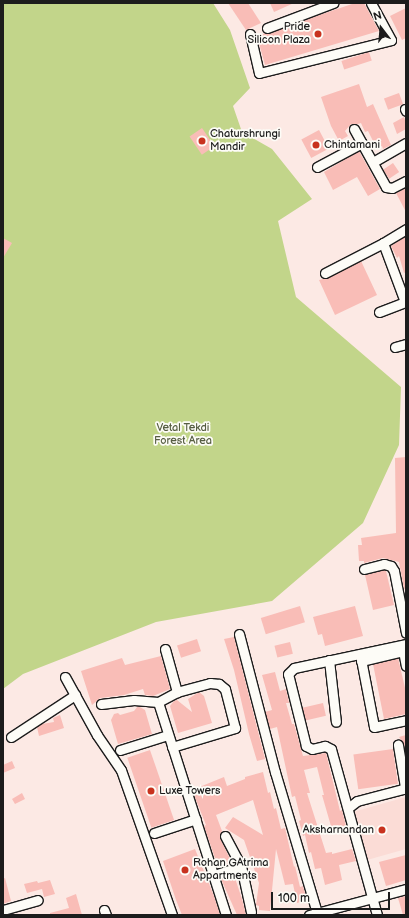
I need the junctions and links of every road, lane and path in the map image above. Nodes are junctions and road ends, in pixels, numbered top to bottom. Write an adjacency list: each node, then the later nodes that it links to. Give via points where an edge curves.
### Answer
1 (333, 3): 3 (street)
2 (372, 3): 4 (street, via 391,40 259,73)
3 (268, 28)
4 (250, 34)
5 (354, 129): 6 (street)
6 (362, 143): 8 (street); 9 (street)
7 (406, 144): 8 (street)
8 (373, 162): 10 (street, via 386,187 392,188)
9 (317, 168)
10 (406, 181)
11 (406, 229): 12 (street)
12 (383, 243): 13 (street); 14 (street)
13 (325, 273)
14 (402, 281): 15 (street)
15 (406, 302): 16 (street)
16 (379, 312)
17 (406, 344): 18 (street)
18 (395, 346)
19 (364, 569): 20 (street, via 384,564 391,566)
20 (406, 633)
21 (239, 634): 51 (street)
22 (406, 644): 24 (street)
23 (165, 650): 28 (street)
24 (361, 658): 25 (street); 26 (street, via 403,652); 32 (street, via 374,727)
25 (329, 660): 33 (street); 40 (street, via 294,668 288,674 306,746 312,749 325,746 330,749)
26 (406, 666)
27 (65, 677): 29 (street)
28 (177, 692): 30 (street); 37 (street, via 210,683 219,684 225,689 235,728)
29 (75, 695): 35 (street); 52 (street, via 97,735 121,770)
30 (158, 702): 31 (street, via 134,700); 34 (street)
31 (101, 704)
32 (406, 720)
33 (336, 722)
34 (168, 735): 37 (street); 38 (street)
35 (11, 737)
36 (398, 745): 39 (street)
37 (172, 747): 41 (street)
38 (120, 750)
39 (406, 784): 40 (street, via 403,789 357,801)
40 (348, 808): 47 (street)
41 (196, 819): 42 (street); 45 (street)
42 (154, 833)
43 (225, 836): 44 (street)
44 (241, 866): 45 (street); 50 (street)
45 (214, 875): 53 (street)
46 (406, 889): 47 (street)
47 (372, 898): 51 (street); 54 (street)
48 (38, 900): 49 (street)
49 (3, 910)
50 (251, 912)
51 (313, 914)
52 (172, 915)
53 (226, 915)
54 (377, 915)

